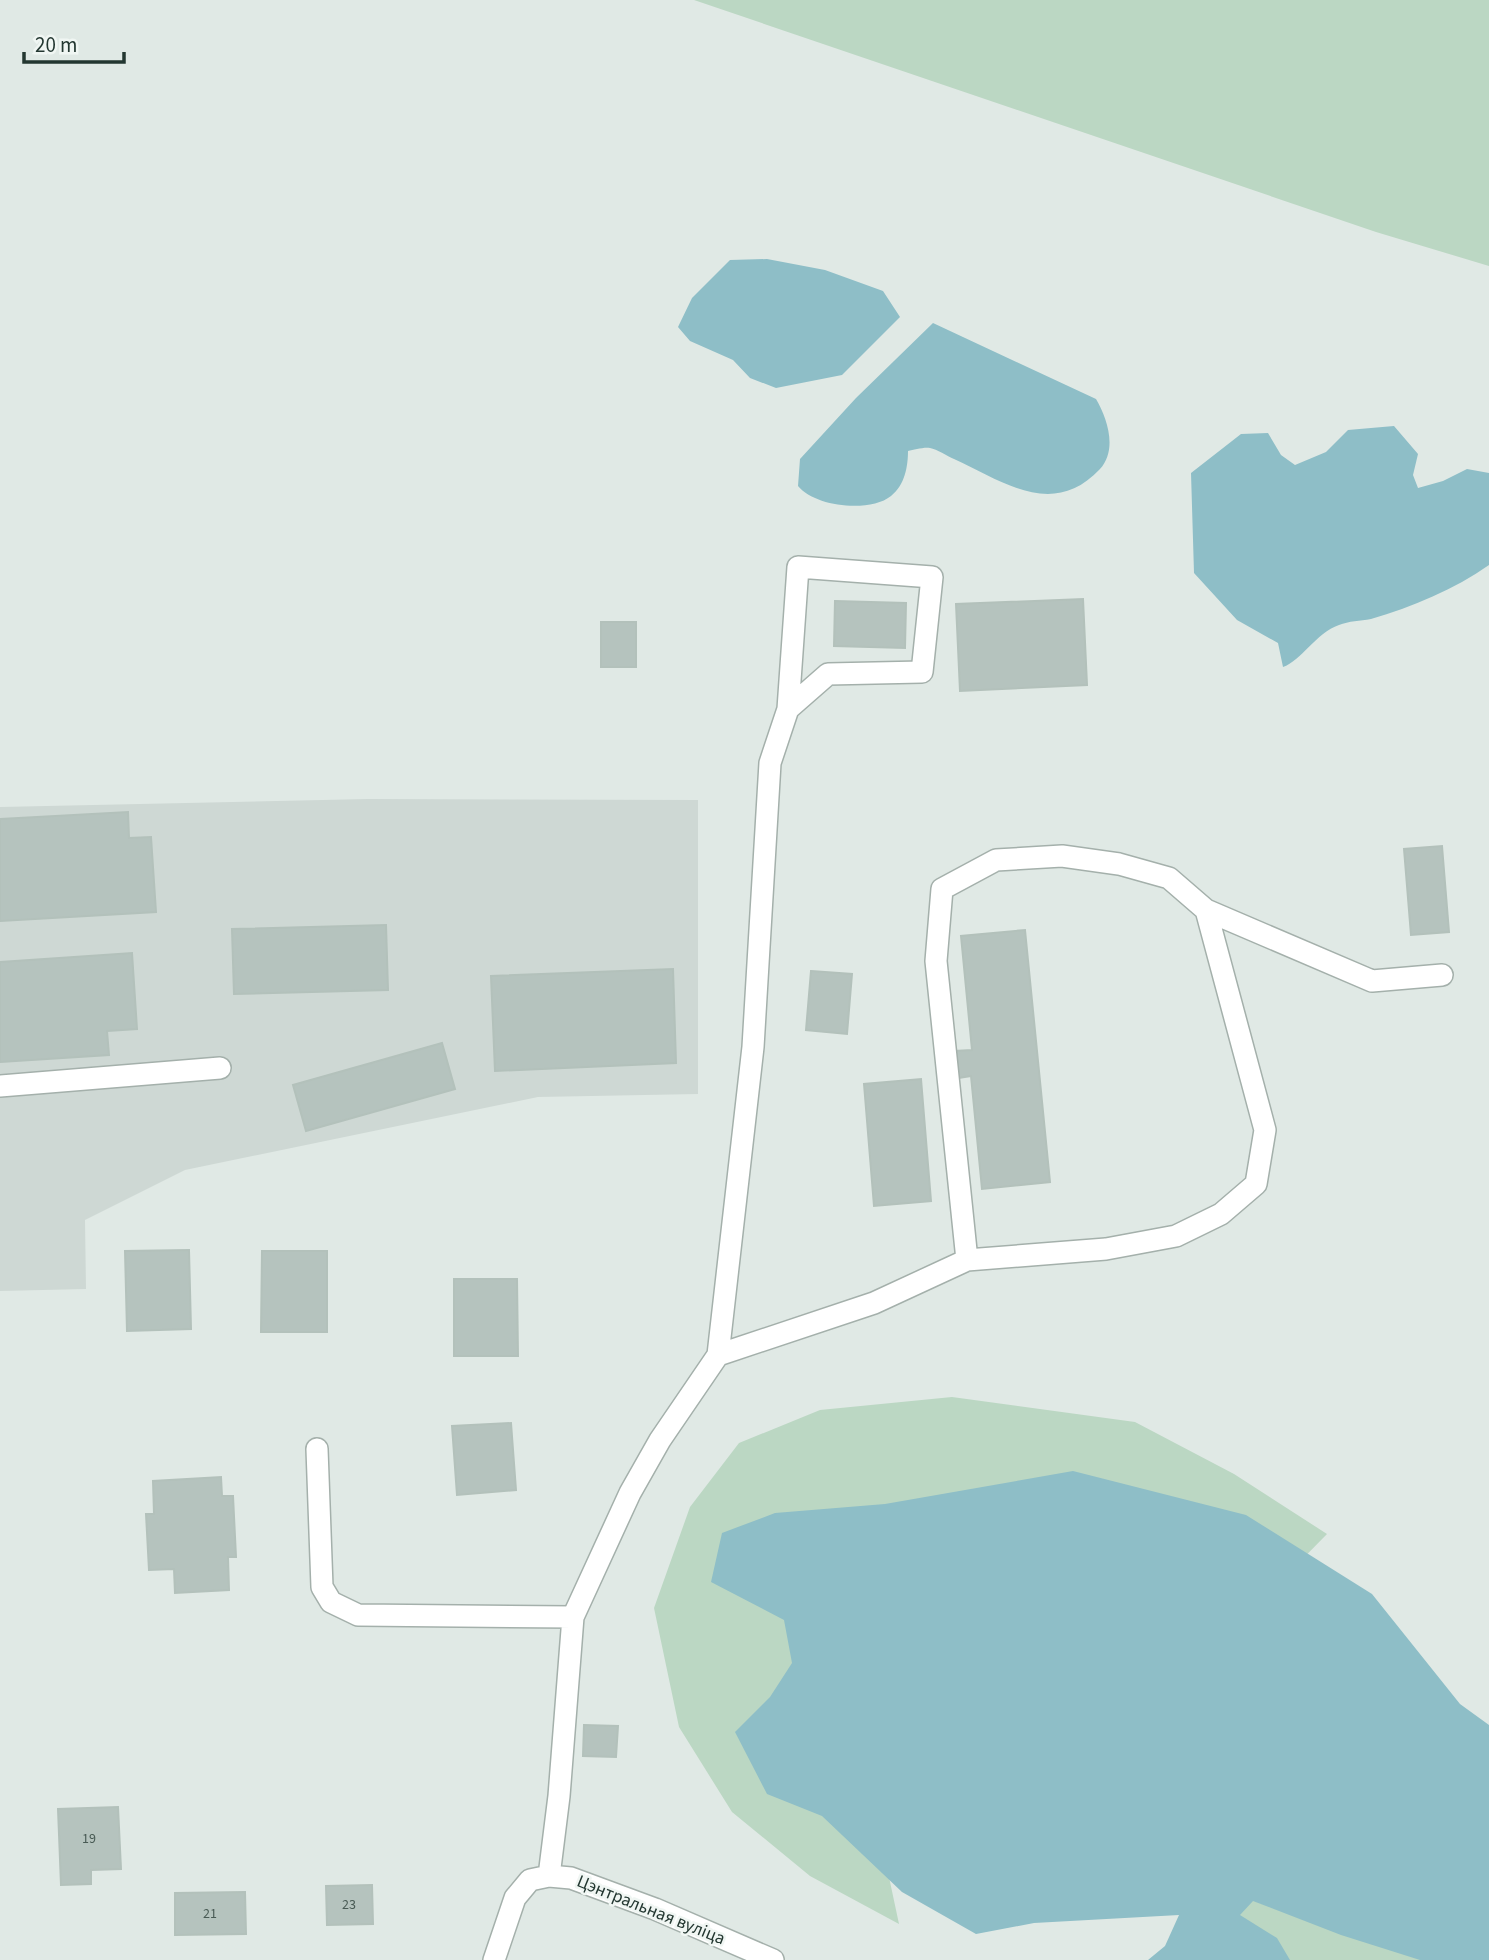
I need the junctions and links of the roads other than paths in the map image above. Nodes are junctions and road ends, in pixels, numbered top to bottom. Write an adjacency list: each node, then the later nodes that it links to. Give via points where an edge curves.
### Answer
1 (788, 709): 1 (street, via 828,674 922,672 932,577 798,567); 7 (street, via 770,762 752,1047)
2 (1206, 909): 3 (street, via 1372,981); 6 (street, via 1265,1130 1256,1184 1221,1214 1176,1236 1106,1249); 6 (street, via 1169,878 1119,864 1062,856 996,860 942,888 936,961)
3 (1442, 975)
4 (220, 1068): 5 (street)
5 (0, 1086)
6 (967, 1260): 7 (street, via 874,1303)
7 (718, 1354): 9 (street, via 630,1493)
8 (317, 1449): 9 (street, via 322,1587 331,1602 358,1615)
9 (573, 1617): 10 (street)
10 (548, 1876): 11 (street, via 530,1880 515,1898); 12 (street, Цэнтральная вуліца, via 571,1878 655,1909)
11 (495, 1960)
12 (773, 1960)

